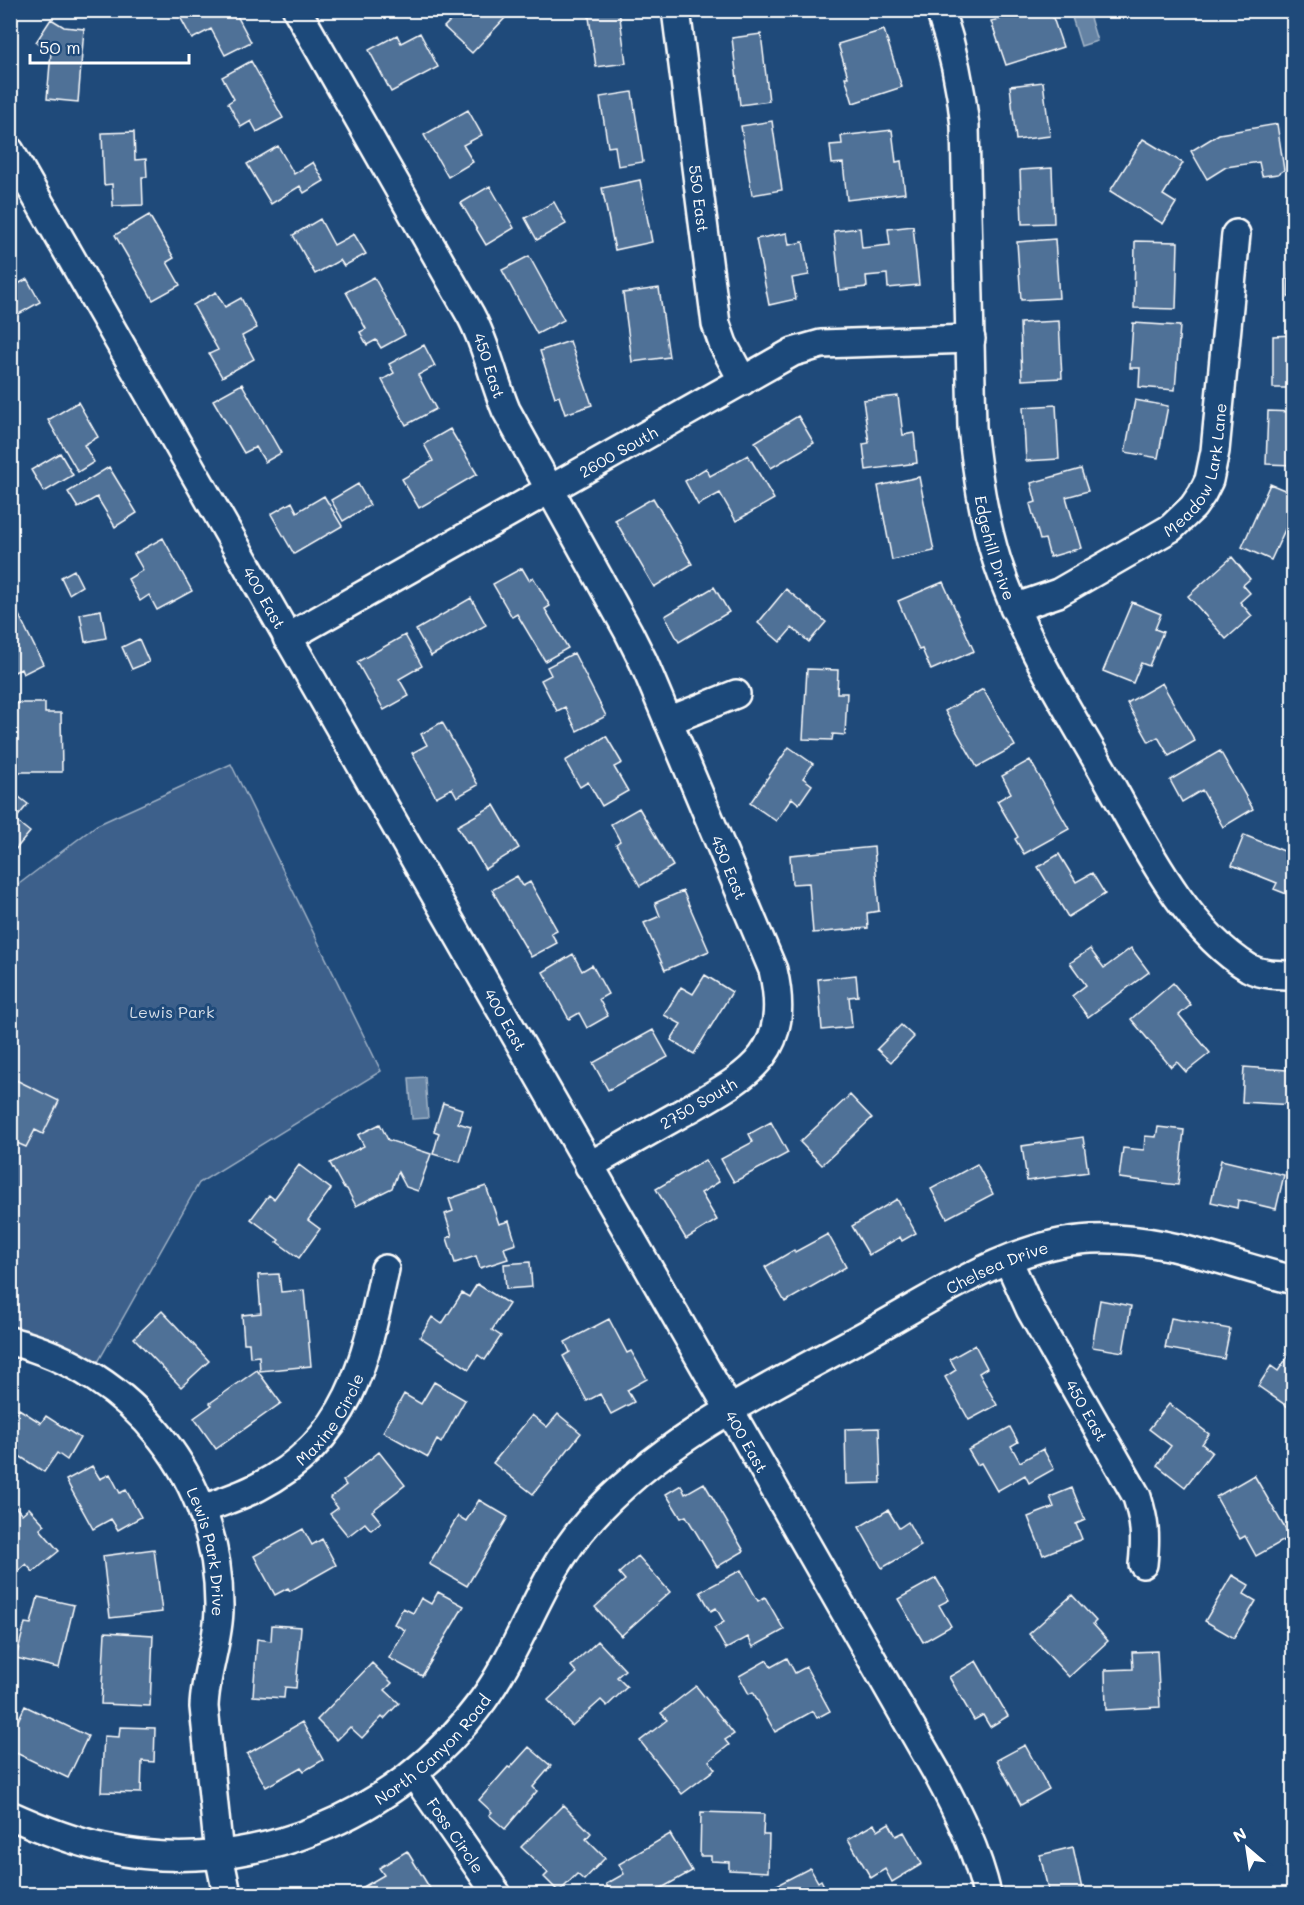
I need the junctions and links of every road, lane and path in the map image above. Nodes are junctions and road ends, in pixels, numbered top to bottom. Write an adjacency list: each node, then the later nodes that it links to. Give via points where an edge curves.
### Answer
1 (676, 10): 7 (street, 550 East, via 716,324)
2 (940, 10): 6 (street, Edgehill Drive, via 955,60 965,126)
3 (301, 12): 8 (street, 450 East, via 479,331 506,410)
4 (10, 151): 10 (street, 400 East)
5 (1236, 234): 9 (street, Meadow Lark Lane, via 1215,451 1202,494 1172,528 1058,593)
6 (971, 339): 7 (street, 2600 South, via 821,344 793,352); 9 (street, Edgehill Drive, via 972,427 981,496 997,561)
7 (742, 381): 8 (street, 2600 South)
8 (549, 491): 10 (street, 2600 South); 12 (street, 450 East, via 628,631)
9 (1014, 608): 13 (street, Edgehill Drive, via 1036,654 1159,868 1190,913 1233,957 1252,969)
10 (287, 638): 15 (street, 400 East)
11 (736, 694): 12 (street)
12 (668, 721): 14 (street, 450 East, via 773,970)
13 (1293, 975)
14 (778, 1014): 15 (street, 2750 South, via 765,1052 746,1074)
15 (589, 1166): 20 (street, 400 East)
16 (1008, 1260): 18 (street, Chelsea Drive, via 1043,1246 1112,1238 1163,1244); 20 (street, Chelsea Drive); 22 (street, 450 East, via 1030,1309 1137,1497 1144,1520)
17 (385, 1269): 21 (street, Maxine Circle, via 360,1370 330,1427 316,1444 279,1474 258,1487)
18 (1293, 1280)
19 (10, 1341): 21 (street, Lewis Park Drive, via 62,1359 128,1403 174,1454)
20 (729, 1410): 23 (street, North Canyon Road, via 650,1463 586,1523 541,1589 499,1676 482,1702 441,1750); 28 (street, 400 East, via 951,1798 974,1849)
21 (202, 1509): 25 (street, Lewis Park Drive, via 213,1546 219,1608 204,1707)
22 (1143, 1564)
23 (414, 1774): 25 (street, North Canyon Road, via 379,1799 325,1828 273,1845); 27 (street, Foss Circle)
24 (10, 1815): 25 (street, North Canyon Road, via 57,1835 106,1849 164,1856)
25 (219, 1855): 26 (street, Lewis Park Drive)
26 (226, 1894)
27 (497, 1894)
28 (987, 1894)

